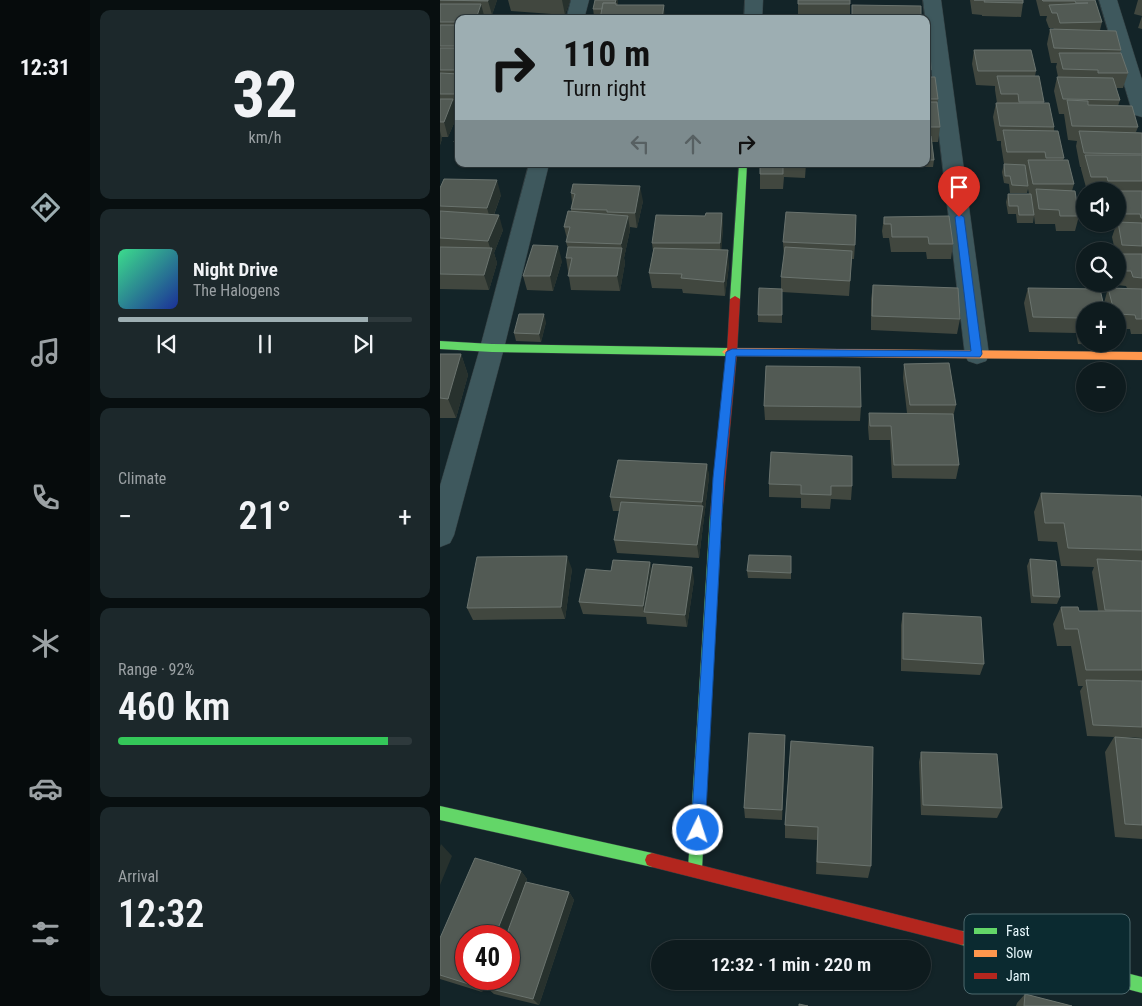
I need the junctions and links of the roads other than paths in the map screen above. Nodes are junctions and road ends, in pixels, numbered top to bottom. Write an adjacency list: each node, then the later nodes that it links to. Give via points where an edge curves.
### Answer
1 (580, 0): 5 (street)
2 (754, 0): 6 (street)
3 (932, 0): 14 (street)
4 (1108, 0): 7 (street)
5 (576, 15)
6 (753, 15)
7 (1136, 73): 8 (street)
8 (1142, 111)
9 (538, 167): 12 (street)
10 (744, 167): 13 (street)
11 (440, 345): 12 (street)
12 (492, 348): 13 (street); 16 (street)
13 (732, 352): 14 (street); 18 (street, via 718,478)
14 (977, 354): 15 (street)
15 (1142, 356)
16 (440, 535)
17 (440, 812): 18 (street)
18 (695, 869): 19 (street)
19 (964, 939)

